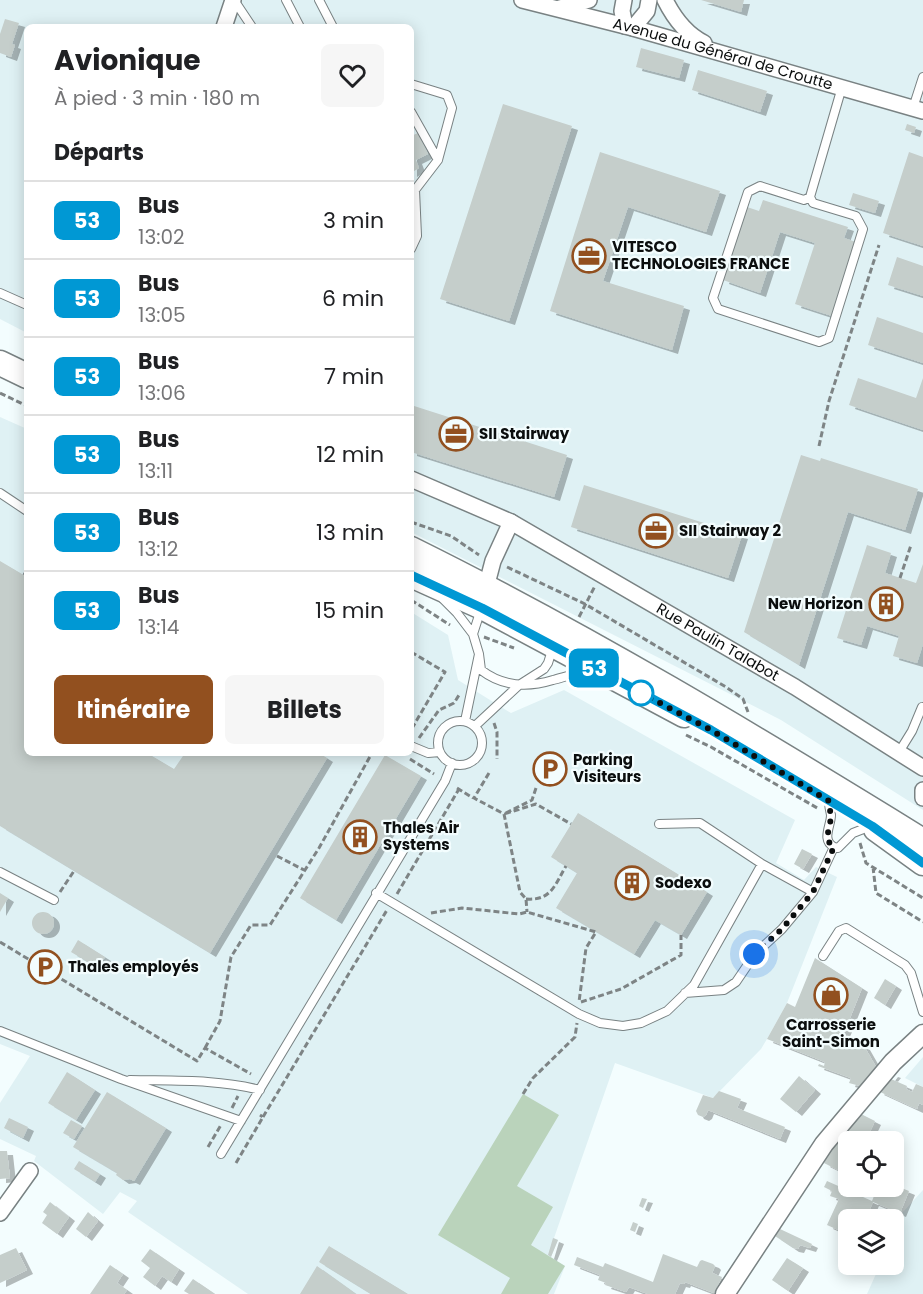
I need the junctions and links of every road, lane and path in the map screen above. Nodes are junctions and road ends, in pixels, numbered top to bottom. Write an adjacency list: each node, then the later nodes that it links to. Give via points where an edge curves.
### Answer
1 (234, 0): 10 (street); 11 (lane)
2 (286, 0): 12 (lane)
3 (319, 0): 13 (lane)
4 (522, 0): 9 (street, Avenue du Général de Croutte)
5 (589, 0): 9 (street)
6 (624, 0): 14 (street, via 622,11)
7 (649, 0): 14 (street, via 646,11)
8 (665, 0): 15 (street, via 685,29)
9 (556, 9): 14 (street, Avenue du Général de Croutte)
10 (225, 24)
11 (250, 24)
12 (298, 24)
13 (331, 24)
14 (629, 27): 15 (street, Avenue du Général de Croutte)
15 (720, 52): 18 (street, Avenue du Général de Croutte)
16 (923, 77): 19 (lane)
17 (414, 85): 21 (lane, via 447,95 453,108)
18 (842, 87): 19 (street, Avenue du Général de Croutte); 22 (lane)
19 (918, 109)
20 (414, 117): 21 (lane)
21 (438, 160): 23 (lane, via 415,190)
22 (810, 197): 22 (lane, via 804,200 760,186 748,192 713,298 718,309 819,342 829,338 863,229 856,216 813,202)
23 (414, 242)
24 (879, 246): 33 (path)
25 (0, 293): 26 (lane)
26 (24, 304)
27 (0, 363): 28 (main road)
28 (24, 375)
29 (0, 378): 30 (main road)
30 (24, 389)
31 (0, 393): 32 (path)
32 (24, 405)
33 (819, 446)
34 (414, 480): 37 (street, Rue Paulin Talabot)
35 (0, 494): 36 (lane)
36 (24, 509)
37 (511, 522): 45 (street, via 493,561); 66 (street, Rue Paulin Talabot)
38 (414, 523): 41 (path, via 451,536)
39 (911, 545): 42 (path)
40 (414, 551): 45 (main road)
41 (480, 556)
42 (900, 578)
43 (421, 579): 45 (main road); 49 (lane)
44 (596, 584): 47 (path)
45 (484, 597): 47 (main road); 47 (main road); 49 (lane)
46 (414, 602): 48 (path)
47 (556, 627): 54 (main road); 55 (lane, via 548,663); 83 (main road, via 644,674)
48 (458, 631)
49 (473, 634): 53 (lane)
50 (488, 638): 51 (path)
51 (523, 652)
52 (414, 654): 60 (path, via 445,672)
53 (479, 654): 55 (lane, via 481,670 493,679); 59 (lane)
54 (603, 672): 55 (lane); 78 (main road, via 711,730)
55 (519, 685): 61 (lane)
56 (461, 692): 63 (path, via 454,703 439,710)
57 (922, 707): 66 (lane)
58 (500, 716): 69 (path, via 493,721)
59 (465, 721): 61 (lane); 65 (lane, via 453,722 443,729 438,740)
60 (414, 725)
61 (475, 726): 70 (lane, via 483,743 477,757 467,764)
62 (684, 734): 78 (path)
63 (418, 739)
64 (414, 747): 65 (lane, via 428,753)
65 (440, 752): 70 (lane)
66 (899, 752): 71 (street, Rue Paulin Talabot)
67 (370, 756): 90 (path)
68 (407, 758): 73 (path)
69 (497, 759)
70 (452, 763): 95 (lane, via 445,781)
71 (923, 769)
72 (489, 773): 79 (path, via 474,798)
73 (434, 774)
74 (536, 788): 79 (path, via 532,800)
75 (923, 790): 77 (street)
76 (473, 798): 96 (path, via 457,788)
77 (923, 798)
78 (830, 809): 82 (main road); 84 (lane, via 827,840)
79 (504, 814): 80 (path, via 536,804); 99 (path, via 520,892)
80 (571, 824)
81 (659, 824): 87 (lane, via 700,823)
82 (862, 829): 84 (lane, via 838,848); 86 (main road); 89 (path, via 858,836 866,863)
83 (923, 841)
84 (834, 847): 94 (lane)
85 (277, 856): 90 (path)
86 (923, 863)
87 (762, 864): 94 (lane); 109 (lane, via 694,985)
88 (566, 866): 99 (path, via 549,895 538,900)
89 (873, 867): 98 (path); 104 (path, via 876,893)
90 (304, 870): 114 (path, via 270,925 251,925 231,957 220,1021)
91 (74, 871): 93 (path)
92 (0, 872): 100 (lane)
93 (62, 890)
94 (813, 892): 109 (lane, via 782,929 754,954 736,982 724,990)
95 (376, 893): 101 (lane); 117 (lane)
96 (397, 893): 97 (path); 101 (path)
97 (405, 898)
98 (923, 898)
99 (526, 899): 102 (path)
100 (54, 900)
101 (392, 902): 109 (lane, via 600,1023 641,1023 667,1011); 124 (path)
102 (527, 912): 103 (path, via 462,908); 105 (path)
103 (428, 914)
104 (923, 922)
105 (596, 932)
106 (681, 935): 110 (path, via 681,955 621,989)
107 (0, 942): 114 (path, via 197,1061)
108 (823, 956): 111 (lane, via 839,931 846,928 905,965)
109 (685, 993)
110 (579, 1003)
111 (923, 1012)
112 (0, 1031): 116 (lane)
113 (923, 1034): 127 (street, via 893,1062 824,1144)
114 (205, 1048): 115 (path)
115 (251, 1074)
116 (121, 1079): 117 (lane); 120 (lane)
117 (260, 1090): 120 (lane)
118 (238, 1096): 119 (path)
119 (231, 1109)
120 (241, 1121): 123 (lane)
121 (221, 1125): 122 (path)
122 (208, 1148)
123 (221, 1154)
124 (236, 1163)
125 (30, 1171): 126 (street)
126 (0, 1214)
127 (725, 1294)

